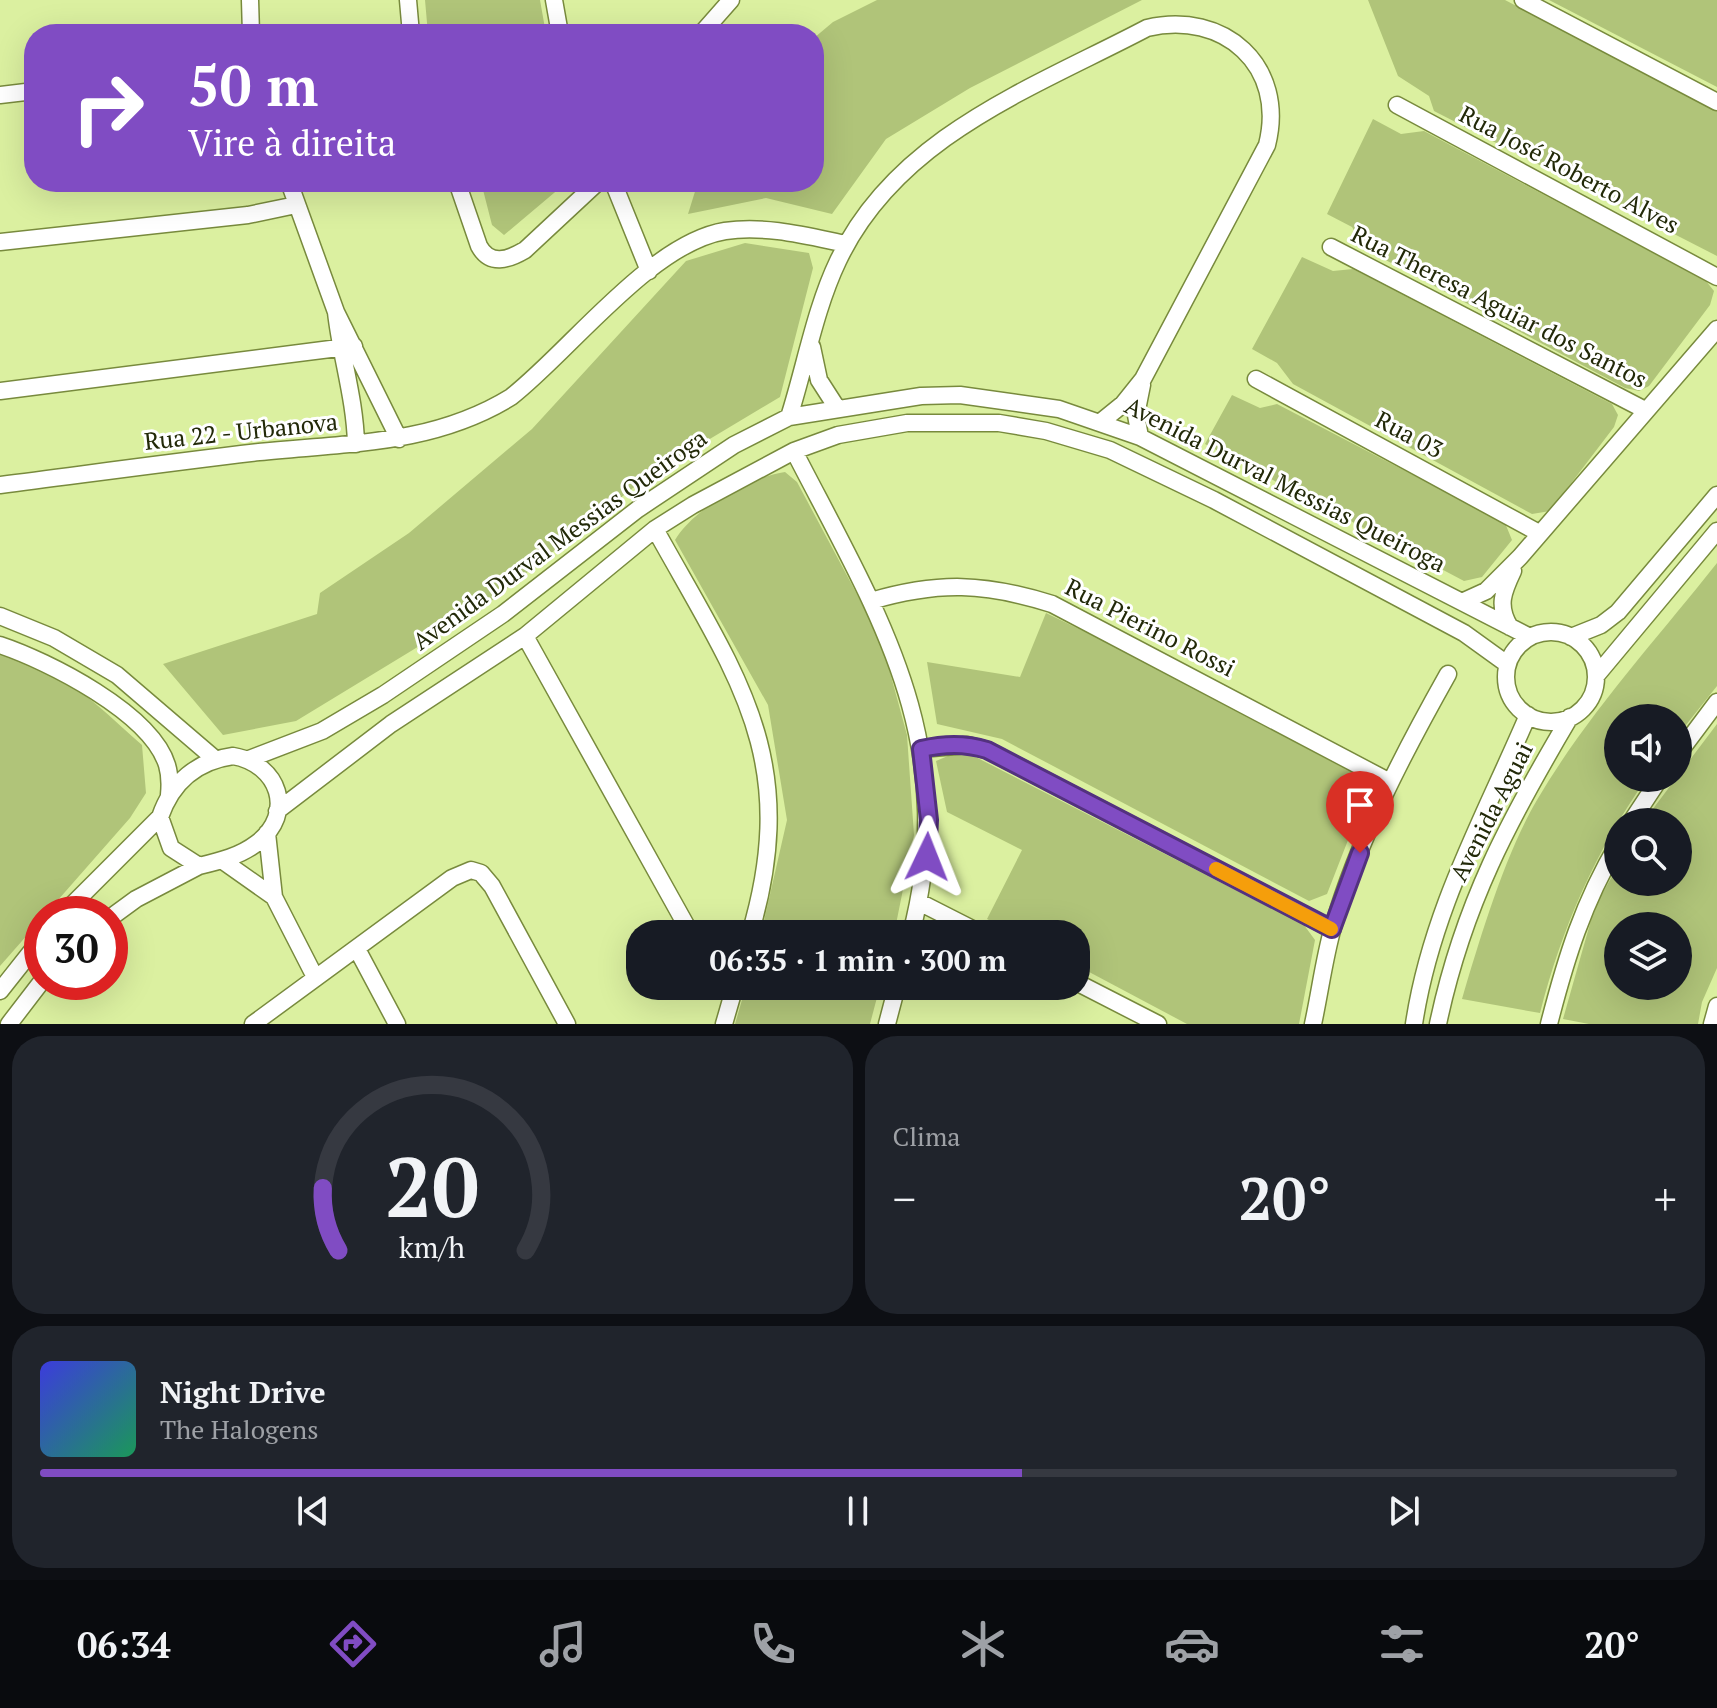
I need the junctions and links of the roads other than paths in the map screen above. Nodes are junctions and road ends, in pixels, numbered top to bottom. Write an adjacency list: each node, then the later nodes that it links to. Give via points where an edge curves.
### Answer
1 (250, 0): 7 (street)
2 (408, 0): 8 (street)
3 (554, 0): 9 (street)
4 (731, 0): 6 (street)
5 (1523, 0): 13 (street)
6 (717, 6): 10 (street)
7 (251, 24)
8 (410, 24)
9 (558, 24)
10 (707, 24)
11 (24, 92): 12 (street)
12 (0, 95)
13 (1717, 102)
14 (1397, 105): 24 (street, Rua José Roberto Alves)
15 (292, 192): 19 (street)
16 (461, 192): 17 (street, via 484,254 497,260 525,250)
17 (587, 192)
18 (617, 192): 23 (street)
19 (296, 205): 20 (street); 27 (street)
20 (0, 242)
21 (846, 244): 23 (street, Rua 22 - Urbanova, via 788,232 725,231 684,246); 26 (street); 28 (street, via 906,167 972,119 1147,28 1170,23 1208,27 1255,62 1268,91 1270,135)
22 (1331, 247): 32 (street, Rua Theresa Aguiar dos Santos)
23 (649, 271): 36 (street, Rua 22 - Urbanova, via 529,383 484,414)
24 (1717, 277)
25 (1717, 329): 32 (street)
26 (811, 345): 31 (street, via 819,380); 33 (street)
27 (347, 348): 30 (street); 36 (street); 37 (street)
28 (1143, 379): 34 (street); 35 (street, via 1136,415)
29 (1256, 379): 43 (street, Rua 03)
30 (0, 391)
31 (837, 408): 33 (street, Avenida Durval Messias Queiroga); 34 (street, Avenida Durval Messias Queiroga, via 960,395 1059,409)
32 (1645, 410): 43 (street)
33 (789, 417): 62 (street, Avenida Durval Messias Queiroga, via 734,445 638,509 503,614 383,695 322,731)
34 (1102, 421): 35 (street, Avenida Durval Messias Queiroga)
35 (1140, 437): 46 (street, Avenida Durval Messias Queiroga)
36 (399, 439): 37 (street, Rua 22 - Urbanova)
37 (356, 444): 39 (street, Rua 22 - Urbanova)
38 (794, 451): 41 (street, Avenida Durval Messias Queiroga); 45 (street); 53 (street, Avenida Durval Messias Queiroga, via 868,428 951,421 1046,431 1110,450 1464,633)
39 (0, 485)
40 (1717, 495): 51 (street, via 1618,612)
41 (655, 529): 49 (street, Avenida Durval Messias Queiroga); 76 (street, via 741,685 760,739 769,841)
42 (1717, 531): 55 (street)
43 (1539, 533): 44 (street)
44 (1520, 557): 46 (street, via 1486,591); 48 (street, via 1501,600)
45 (871, 601): 60 (street, via 900,669); 63 (street, Rua Pierino Rossi, via 950,585 1015,593 1052,604)
46 (1464, 601): 48 (street, Avenida Durval Messias Queiroga)
47 (0, 616): 61 (street, via 54,638 117,675)
48 (1511, 628): 50 (street, Avenida Durval Messias Queiroga)
49 (525, 636): 65 (street, Avenida Durval Messias Queiroga, via 391,724); 75 (street)
50 (1530, 637): 51 (street, via 1543,632); 53 (street)
51 (1571, 637): 55 (street, via 1589,653)
52 (0, 645): 64 (street, via 85,686 126,716 167,763)
53 (1507, 664): 57 (street, via 1509,693)
54 (1448, 674): 63 (street)
55 (1596, 676): 58 (street, via 1589,701)
56 (1717, 702): 59 (street)
57 (1528, 715): 58 (street, via 1541,721); 99 (street, Avenida Aguai, via 1440,915)
58 (1570, 717): 100 (street, Avenida Aguai, via 1480,883)
59 (1692, 735)
60 (921, 749): 73 (street, via 929,820); 79 (street, via 967,745 987,750)
61 (215, 759): 62 (street); 64 (street, via 198,766)
62 (249, 759): 65 (street, via 269,773)
63 (1390, 782): 79 (street)
64 (169, 795): 66 (street)
65 (277, 811): 67 (street)
66 (160, 817): 69 (street, via 171,848); 71 (street)
67 (267, 833): 68 (street); 72 (street)
68 (223, 861): 69 (street); 72 (street)
69 (199, 866): 74 (street)
70 (1604, 868): 101 (street, via 1570,944)
71 (81, 896)
72 (274, 897): 82 (street)
73 (919, 902): 77 (street); 78 (street)
74 (128, 905)
75 (683, 920)
76 (754, 920)
77 (914, 920)
78 (954, 920)
79 (1332, 929): 98 (street)
80 (357, 949): 82 (street); 93 (street); 94 (street, via 452,878 471,870 487,879)
81 (24, 961): 84 (street)
82 (315, 977): 92 (street)
83 (1090, 989): 97 (street)
84 (0, 991)
85 (27, 1000): 91 (street)
86 (728, 1000): 89 (street)
87 (731, 1000): 89 (street)
88 (893, 1000): 96 (street)
89 (730, 1003): 95 (street)
90 (1717, 1006): 102 (street)
91 (9, 1024)
92 (253, 1024)
93 (397, 1024)
94 (567, 1024)
95 (724, 1024)
96 (887, 1024)
97 (1158, 1024)
98 (1313, 1024)
99 (1414, 1024)
100 (1438, 1024)
101 (1549, 1024)
102 (1712, 1024)

